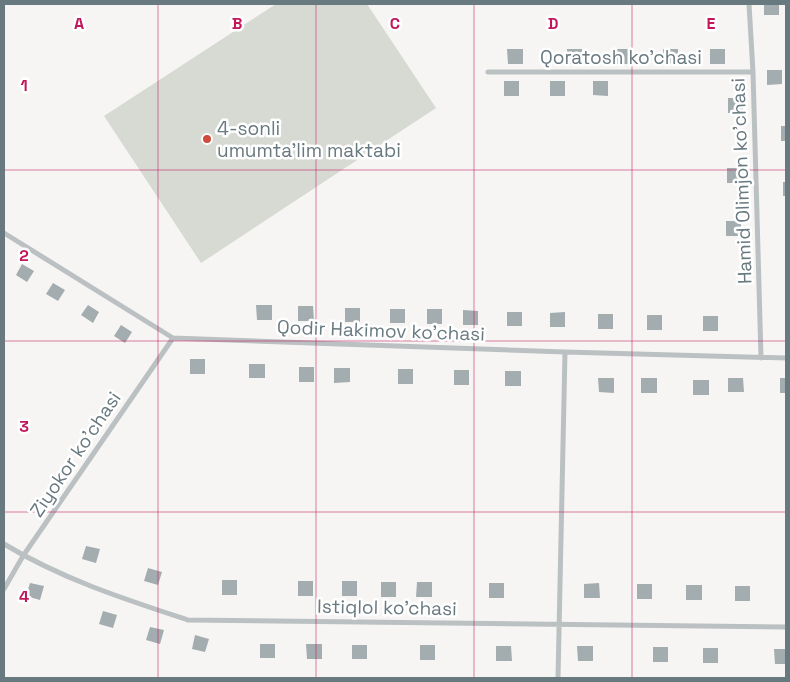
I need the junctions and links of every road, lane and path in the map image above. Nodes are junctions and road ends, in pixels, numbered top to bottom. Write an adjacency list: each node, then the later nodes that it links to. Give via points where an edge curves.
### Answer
1 (749, 4): 3 (street, Hamid Olimjon ko'chasi)
2 (488, 72): 3 (street, Qoratosh ko'chasi)
3 (753, 72): 7 (street, Hamid Olimjon ko'chasi)
4 (4, 233): 5 (street, Qodir Hakimov ko'chasi)
5 (173, 338): 6 (street, Qodir Hakimov ko'chasi); 10 (street, Ziyokor ko'chasi)
6 (565, 352): 7 (street, Qodir Hakimov ko'chasi); 12 (street)
7 (761, 358): 8 (street, Qodir Hakimov ko'chasi)
8 (786, 358)
9 (4, 544): 10 (street, Istiqlol ko'chasi)
10 (24, 556): 11 (street, Ziyokor ko'chasi); 12 (street, Istiqlol ko'chasi, via 95,589 188,620)
11 (4, 589)
12 (559, 624): 13 (street, Istiqlol ko'chasi); 14 (street)
13 (786, 627)
14 (558, 678)

